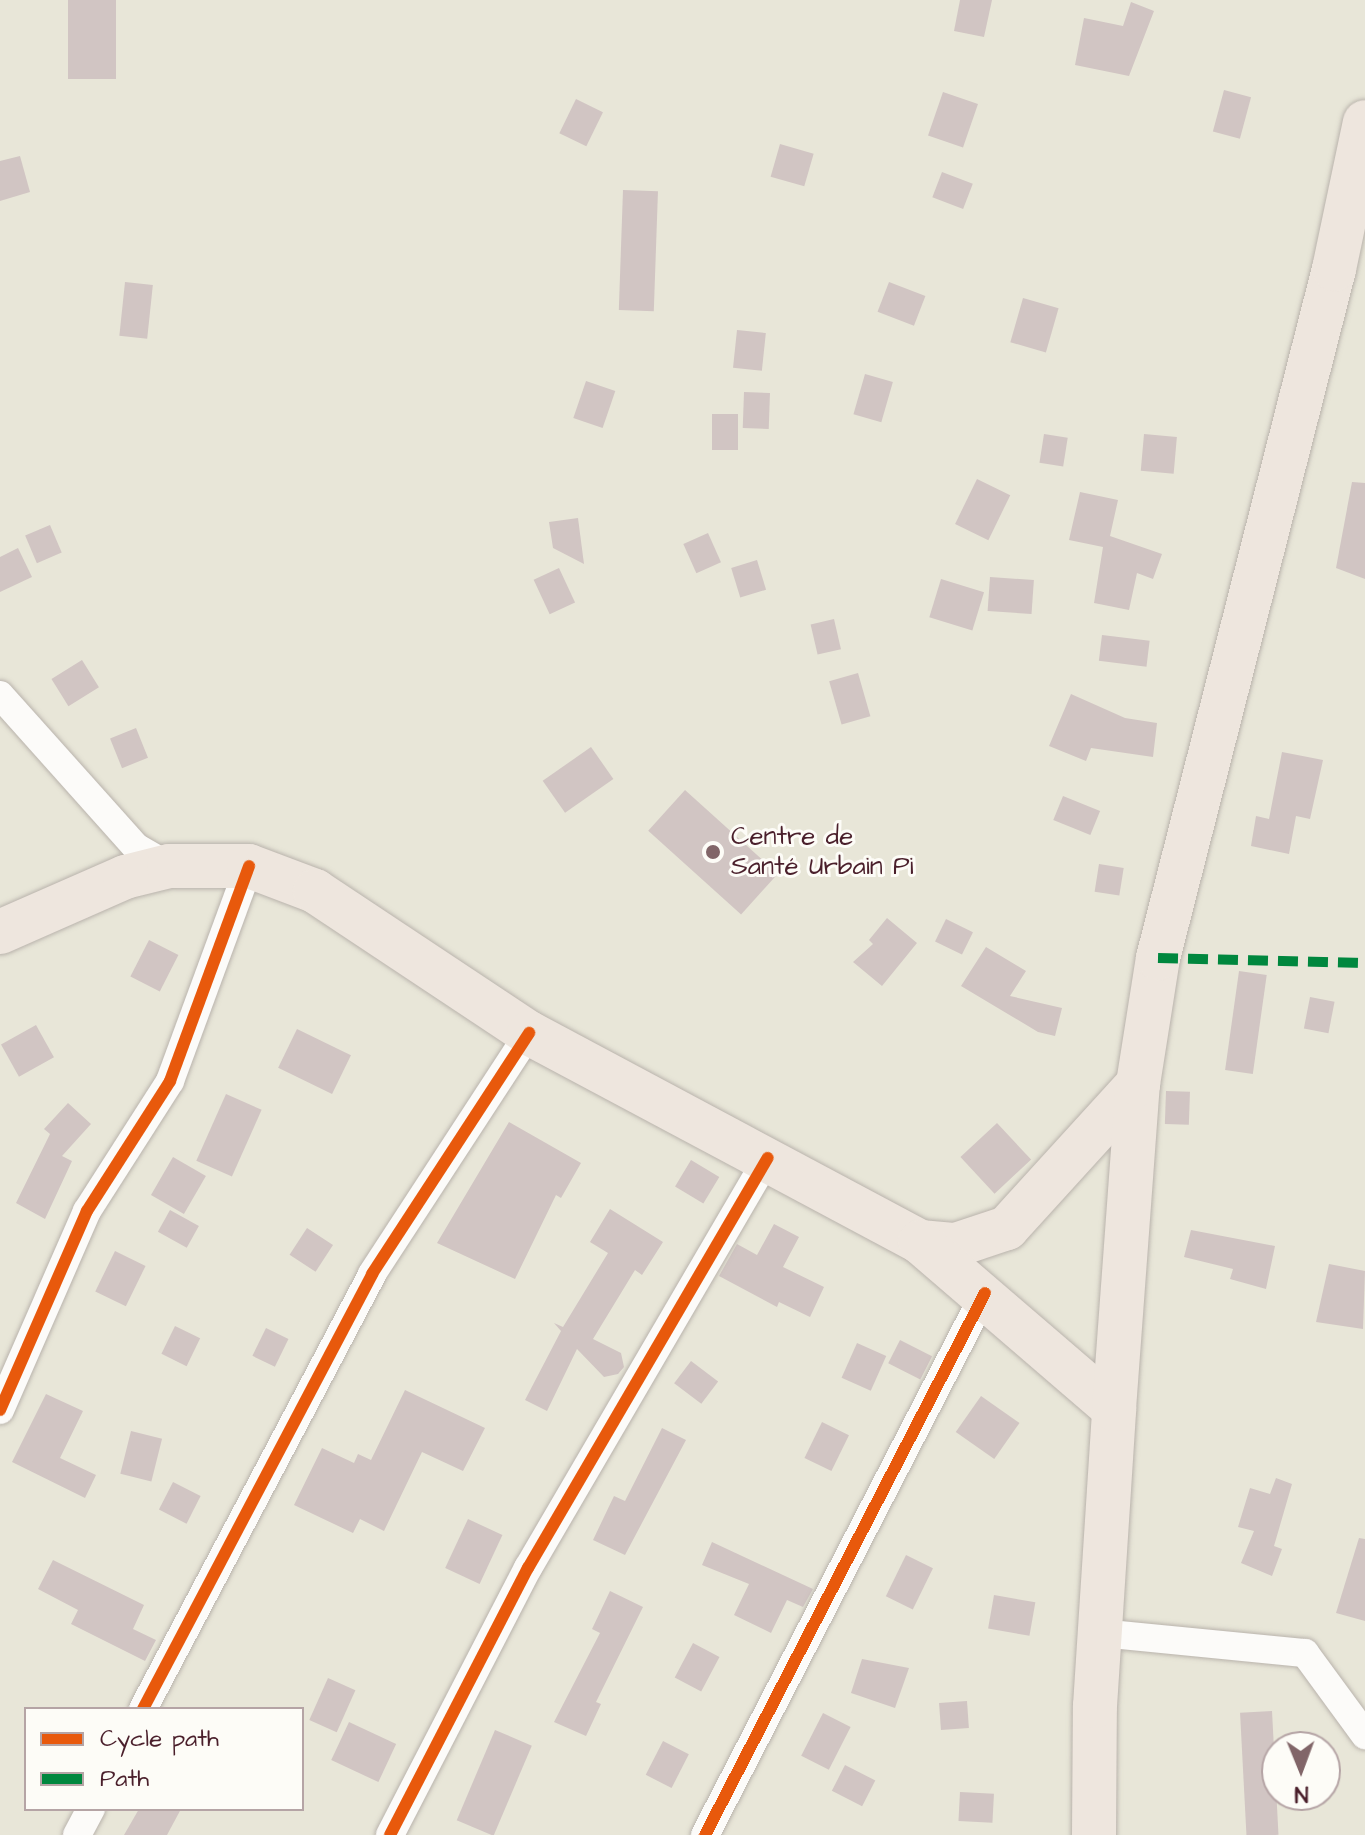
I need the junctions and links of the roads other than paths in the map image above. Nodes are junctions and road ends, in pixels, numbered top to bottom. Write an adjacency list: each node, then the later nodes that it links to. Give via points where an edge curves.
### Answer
1 (1365, 122): 7 (main road, via 1330,284 1158,958)
2 (0, 695): 3 (street, via 136,847)
3 (169, 866): 4 (main road); 5 (main road, via 125,877)
4 (249, 866): 6 (main road, via 315,891); 12 (street, via 170,1081 87,1211)
5 (0, 932)
6 (529, 1033): 8 (main road); 14 (street, via 372,1274)
7 (1138, 1084): 9 (main road, via 1007,1228 956,1245); 11 (main road)
8 (768, 1158): 9 (main road); 18 (street, via 528,1568)
9 (920, 1242): 10 (main road)
10 (985, 1293): 11 (main road); 19 (street)
11 (1114, 1409): 13 (main road)
12 (0, 1410)
13 (1100, 1633): 15 (street, via 1305,1653); 20 (main road)
14 (144, 1707)
15 (1365, 1735)
16 (90, 1811): 17 (street)
17 (77, 1835)
18 (390, 1835)
19 (705, 1835)
20 (1094, 1835)

